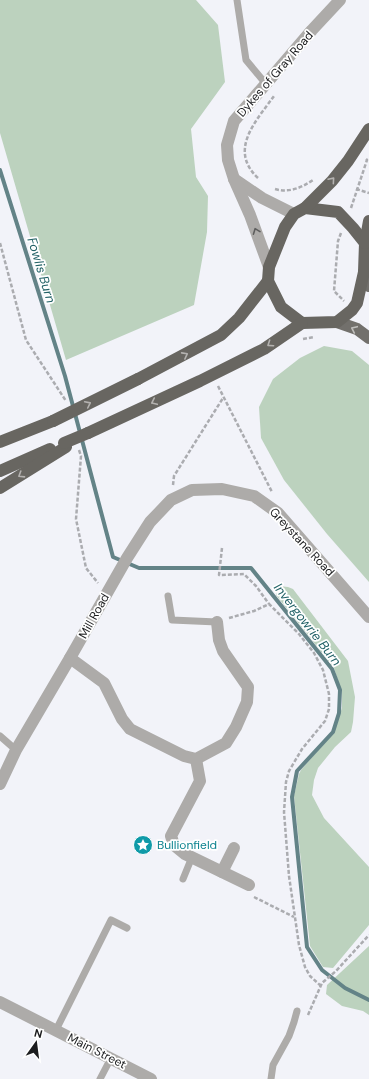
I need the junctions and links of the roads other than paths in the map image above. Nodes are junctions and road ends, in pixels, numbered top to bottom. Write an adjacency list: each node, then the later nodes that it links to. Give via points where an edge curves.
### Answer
1 (237, 0): 3 (lane, via 246,60)
2 (340, 0): 3 (street, Dykes of Gray Road)
3 (266, 84): 5 (street, Dykes of Gray Road, via 234,120 227,145 228,160)
4 (369, 128): 6 (highway, one-way to 4, via 332,181)
5 (234, 179): 7 (street, via 262,198); 10 (street, Dykes of Gray Road, one-way to 5)
6 (305, 208): 7 (highway); 9 (highway, via 338,212)
7 (294, 214): 10 (highway, via 285,227)
8 (369, 221): 9 (highway)
9 (365, 243): 11 (highway)
10 (269, 267): 12 (highway)
11 (364, 272): 13 (main road); 14 (highway, via 357,303)
12 (268, 282): 15 (highway, via 281,306); 17 (highway, one-way to 12, bridge, via 53,421 138,380 220,335 239,318)
13 (369, 286)
14 (336, 322): 15 (highway); 16 (main road, one-way to 14, via 357,329)
15 (302, 323): 18 (highway, one-way to 18, bridge, via 264,349)
16 (369, 338)
17 (0, 442)
18 (65, 445): 19 (highway); 20 (highway, one-way to 20)
19 (0, 471)
20 (0, 488)
21 (222, 489): 23 (street, Greystane Road, via 254,496 278,513); 25 (street, Mill Road, via 192,490 171,500 150,522)
22 (168, 596): 24 (lane, via 172,620)
23 (369, 617)
24 (217, 622): 28 (street, via 219,640 224,651 248,687 247,702 226,743)
25 (70, 658): 27 (street, Mill Road); 28 (street, via 104,683 122,719 130,729 184,756)
26 (0, 736): 27 (lane)
27 (16, 750): 29 (street, Mill Road)
28 (196, 759): 31 (street, via 200,782 171,836 174,846)
29 (0, 784)
30 (234, 848): 32 (street)
31 (192, 858): 32 (street); 33 (lane)
32 (222, 872): 34 (street)
33 (183, 880)
34 (249, 885)
35 (127, 928): 38 (lane, via 111,920)
36 (0, 1002): 38 (street, Main Street)
37 (297, 1011): 42 (lane, via 289,1036 273,1065)
38 (56, 1030): 39 (street, Main Street)
39 (111, 1058): 40 (lane); 41 (street, Main Street)
40 (100, 1079)
41 (151, 1079)
42 (271, 1079)

